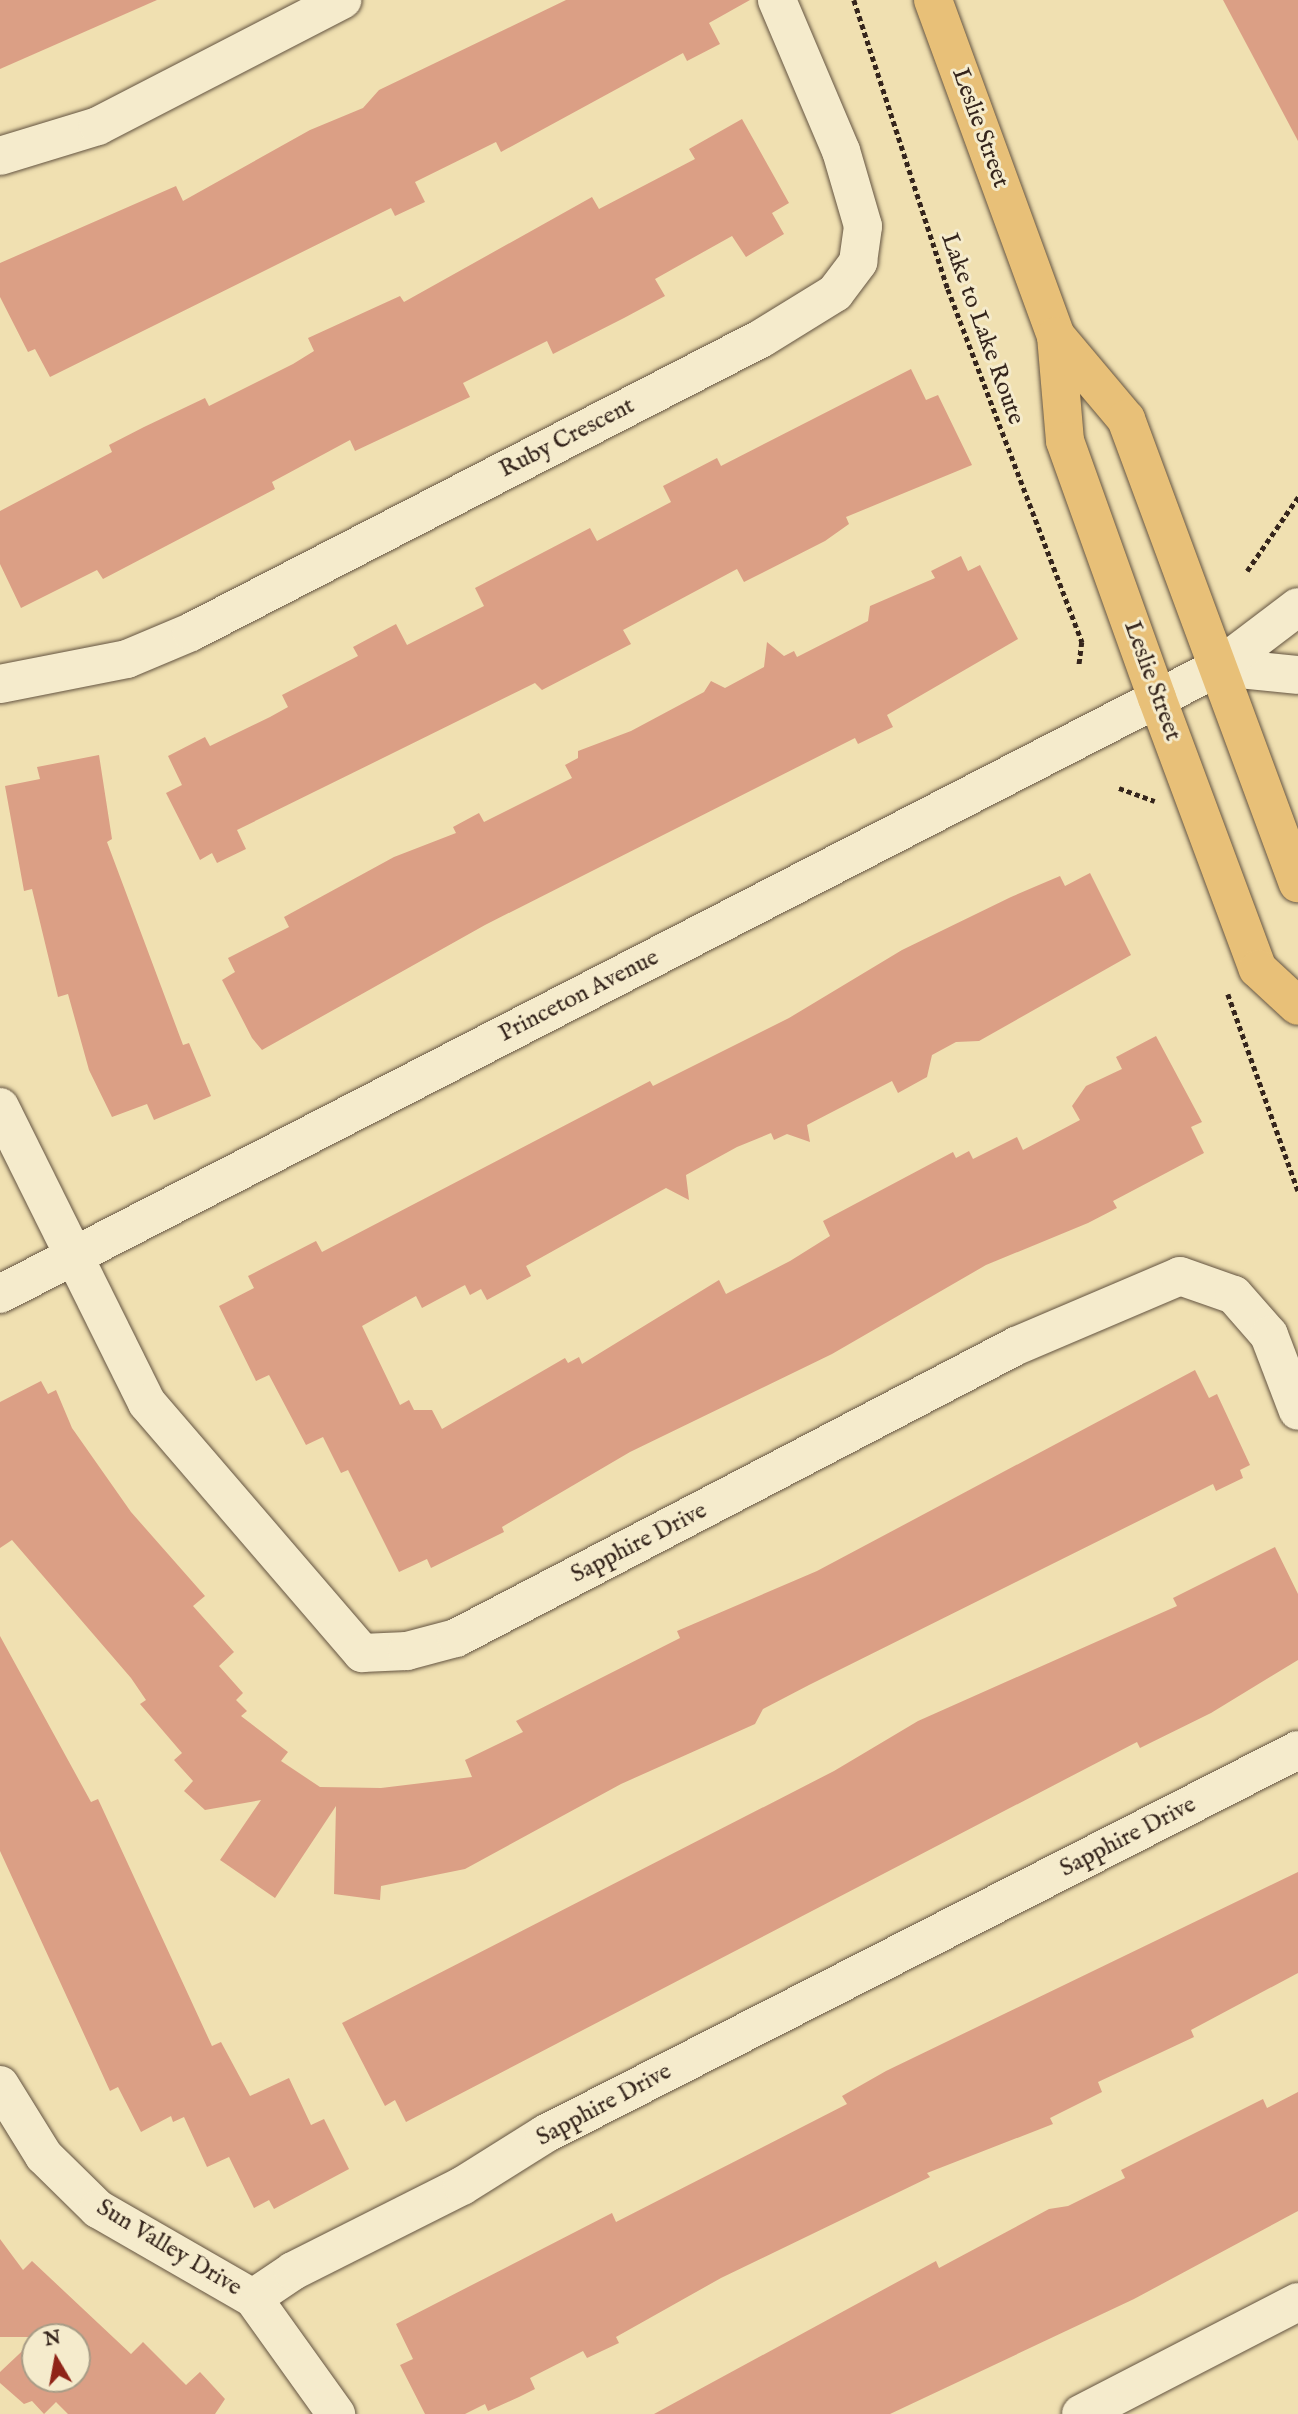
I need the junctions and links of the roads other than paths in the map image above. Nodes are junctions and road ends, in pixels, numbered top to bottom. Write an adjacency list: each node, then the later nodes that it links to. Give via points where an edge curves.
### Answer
1 (342, 0): 4 (street, via 98,126)
2 (777, 0): 9 (street, Ruby Crescent, via 841,151 863,226 858,262 835,293 762,338 191,632 127,659)
3 (933, 0): 5 (main road, Leslie Street)
4 (0, 156)
5 (1056, 336): 7 (main road, Leslie Street, via 1125,419); 10 (main road, Leslie Street, via 1065,442)
6 (1298, 607): 7 (street, Princeton Avenue)
7 (1219, 667): 8 (street); 10 (street, Princeton Avenue); 11 (main road, Leslie Street)
8 (1298, 675)
9 (0, 684)
10 (1157, 698): 12 (main road, Leslie Street, via 1258,969); 14 (street, Princeton Avenue)
11 (1298, 883)
12 (1298, 1006)
13 (0, 1107): 14 (street)
14 (77, 1254): 15 (street, Princeton Avenue); 16 (street, Sapphire Drive, via 147,1403 362,1653 407,1651 456,1638 1016,1346 1180,1276 1234,1295 1269,1335)
15 (0, 1294)
16 (1298, 1411)
17 (1298, 1750): 19 (street, Sapphire Drive, via 545,2134 462,2186 293,2271)
18 (0, 2085): 19 (street, Sun Valley Drive, via 44,2156 98,2209)
19 (253, 2298): 22 (street, Sun Valley Drive)
20 (1298, 2302): 21 (street)
21 (1139, 2401): 23 (street)
22 (336, 2414)
23 (1081, 2414)

